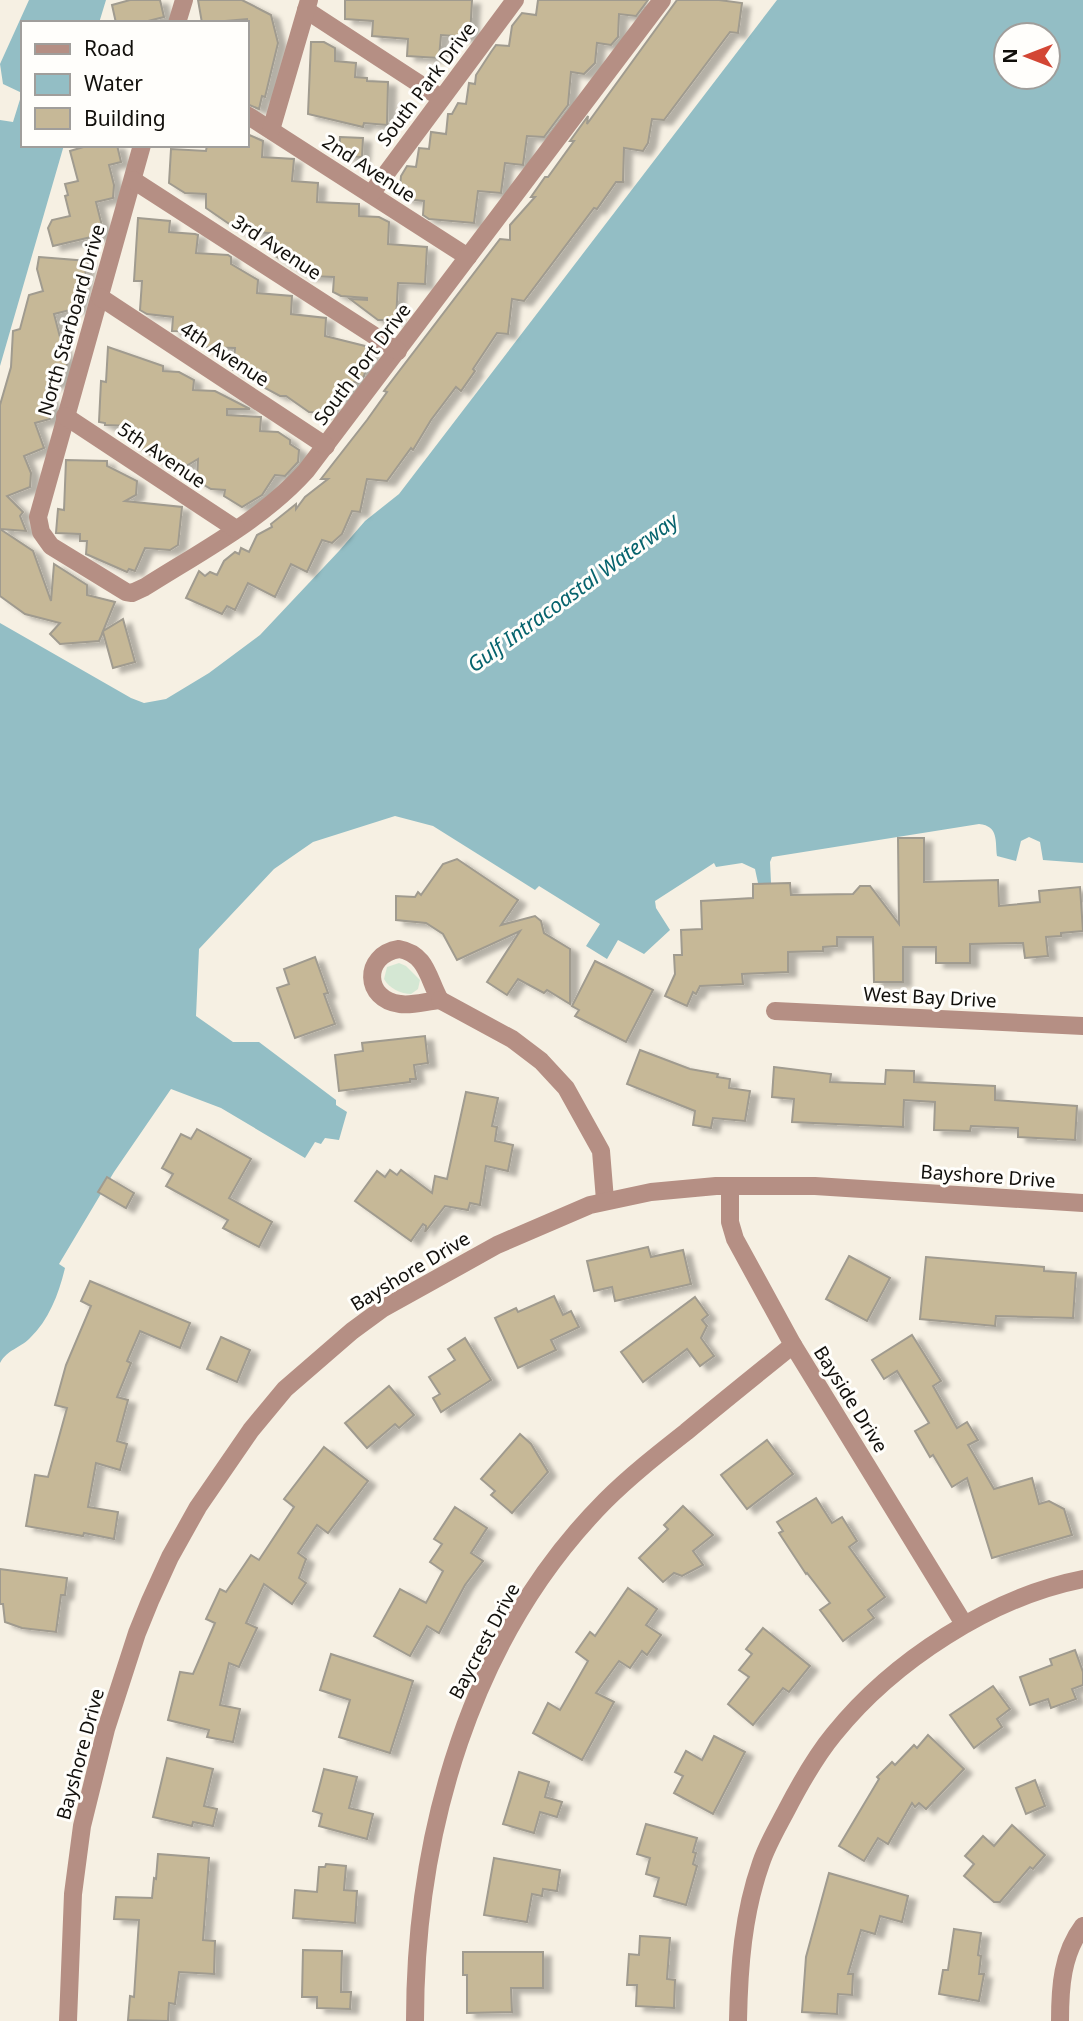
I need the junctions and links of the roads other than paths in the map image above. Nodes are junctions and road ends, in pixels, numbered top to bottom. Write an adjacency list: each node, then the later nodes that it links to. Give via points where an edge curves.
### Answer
1 (184, 0): 5 (street)
2 (662, 0): 12 (street, South Port Drive)
3 (510, 2): 6 (street, South Park Drive)
4 (308, 5): 6 (street); 8 (street)
5 (178, 21)
6 (441, 98): 11 (street, South Park Drive)
7 (248, 116): 8 (street, 2nd Avenue)
8 (271, 130): 11 (street, 2nd Avenue)
9 (141, 147): 10 (street, North Starboard Drive)
10 (133, 180): 13 (street, North Starboard Drive); 14 (street, 3rd Avenue)
11 (371, 194): 12 (street, 2nd Avenue)
12 (468, 257): 14 (street, South Port Drive)
13 (100, 297): 15 (street, North Starboard Drive); 16 (street, 4th Avenue)
14 (398, 351): 16 (street, South Port Drive)
15 (65, 416): 17 (street, North Starboard Drive); 18 (street, 5th Avenue)
16 (326, 446): 18 (street, South Port Drive, via 292,486)
17 (40, 506): 18 (street, South Port Drive, via 38,517 47,542 125,592 139,591)
18 (236, 529)
19 (440, 1000): 23 (street, via 512,1039 566,1088 601,1151)
20 (775, 1011): 21 (street, West Bay Drive)
21 (1083, 1026)
22 (730, 1186): 23 (street, Bayshore Drive); 24 (street, Bayshore Drive, via 816,1186); 25 (street, Bayside Drive, via 735,1240)
23 (605, 1200): 29 (street, Bayshore Drive, via 497,1245 382,1309 352,1331 264,1413 198,1507 136,1633 93,1776 75,1870)
24 (1083, 1203)
25 (793, 1345): 27 (street, Bayside Drive); 30 (street, Baycrest Drive, via 605,1501 578,1531 513,1624 468,1717 438,1812 419,1926)
26 (1083, 1579): 27 (street)
27 (964, 1624): 31 (street, via 863,1702 833,1734 806,1774 771,1839 754,1885 743,1934)
28 (1083, 1926): 32 (street, via 1065,1965)
29 (68, 2021)
30 (415, 2021)
31 (738, 2021)
32 (1060, 2021)

